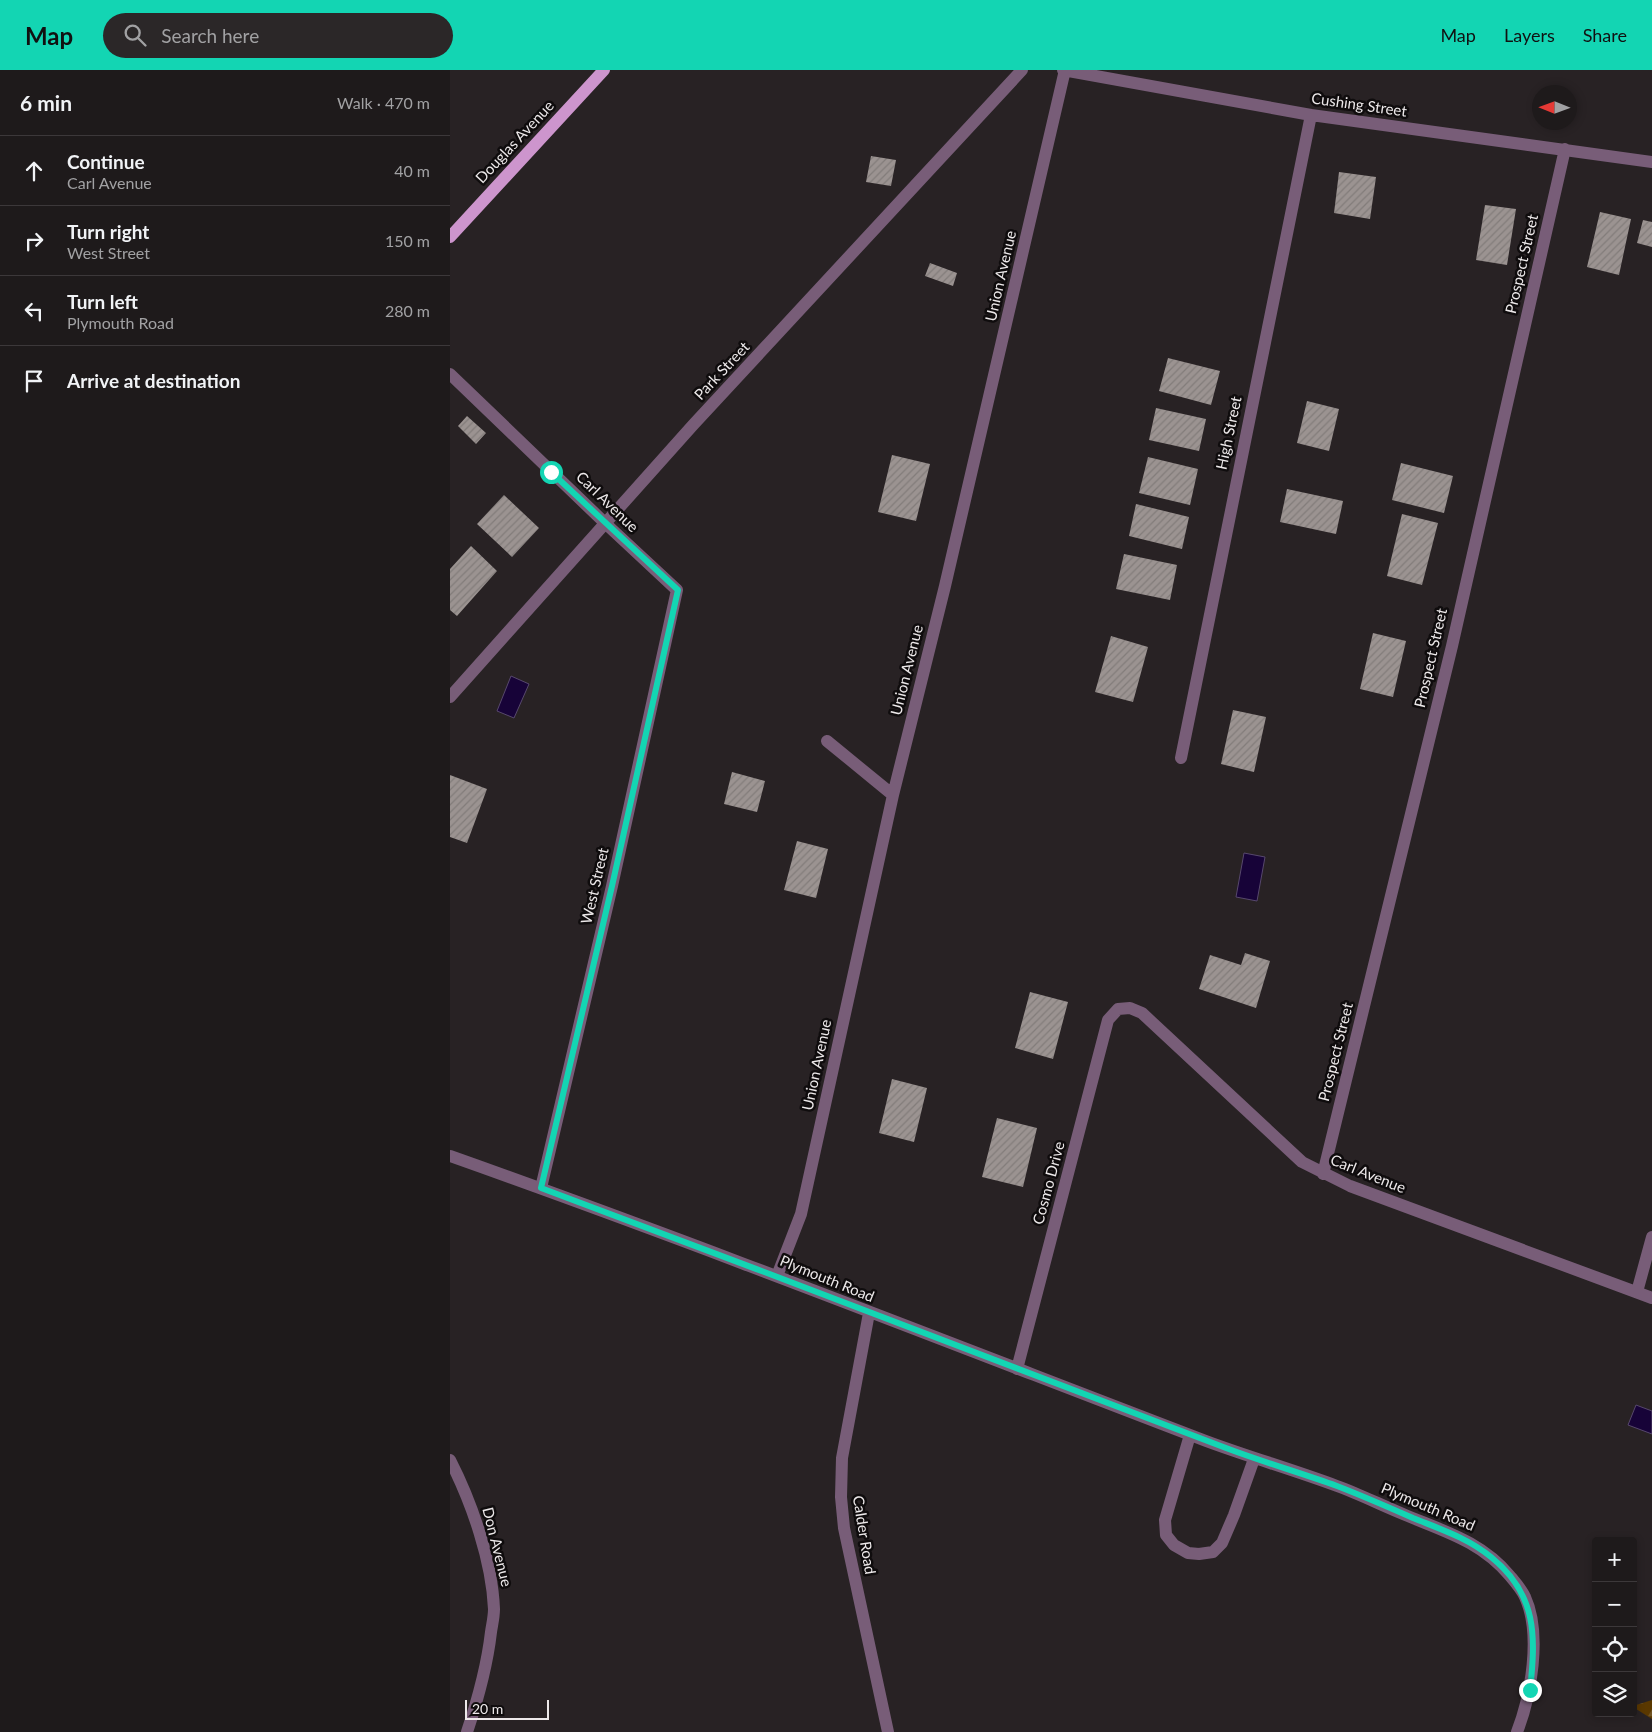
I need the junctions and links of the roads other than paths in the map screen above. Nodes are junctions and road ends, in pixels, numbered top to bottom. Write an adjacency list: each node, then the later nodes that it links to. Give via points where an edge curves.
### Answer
1 (604, 70): 7 (main road, Douglas Avenue)
2 (1022, 70): 9 (street, Park Street)
3 (1064, 70): 4 (street, Cushing Street); 14 (street, Union Avenue, via 945,586)
4 (1311, 115): 5 (street, Cushing Street); 13 (street, High Street)
5 (1565, 149): 6 (street, Cushing Street); 17 (street, Prospect Street, via 1452,646)
6 (1652, 162)
7 (450, 237)
8 (450, 374): 9 (street, Carl Avenue)
9 (605, 523): 10 (street, Carl Avenue); 11 (street, Park Street)
10 (678, 590): 18 (street, West Street)
11 (450, 697)
12 (827, 741): 14 (street)
13 (1181, 758)
14 (893, 795): 20 (street, Union Avenue, via 801,1214)
15 (1118, 1009): 17 (street, Carl Avenue, via 1130,1008 1142,1013 1302,1162); 24 (street, Cosmo Drive, via 1108,1020)
16 (450, 1156): 18 (street, Plymouth Road)
17 (1323, 1174): 21 (street, Carl Avenue)
18 (541, 1188): 20 (street, Plymouth Road)
19 (1652, 1237): 21 (street)
20 (777, 1276): 23 (street, Plymouth Road)
21 (1637, 1292): 22 (street, Carl Avenue)
22 (1652, 1298)
23 (869, 1313): 24 (street, Plymouth Road); 29 (street, Calder Road, via 842,1458 841,1497 844,1528)
24 (1017, 1369): 25 (street, Plymouth Road)
25 (1190, 1435): 26 (street, Plymouth Road); 26 (street, via 1165,1520 1166,1535 1174,1545 1188,1553 1213,1552 1222,1543)
26 (1254, 1459): 30 (street, Plymouth Road, via 1337,1486 1470,1542 1493,1558 1524,1596 1530,1615 1533,1663 1530,1690)
27 (450, 1460): 28 (street, Don Avenue, via 465,1488 480,1534 494,1610 488,1662)
28 (467, 1732)
29 (888, 1732)
30 (1517, 1732)

